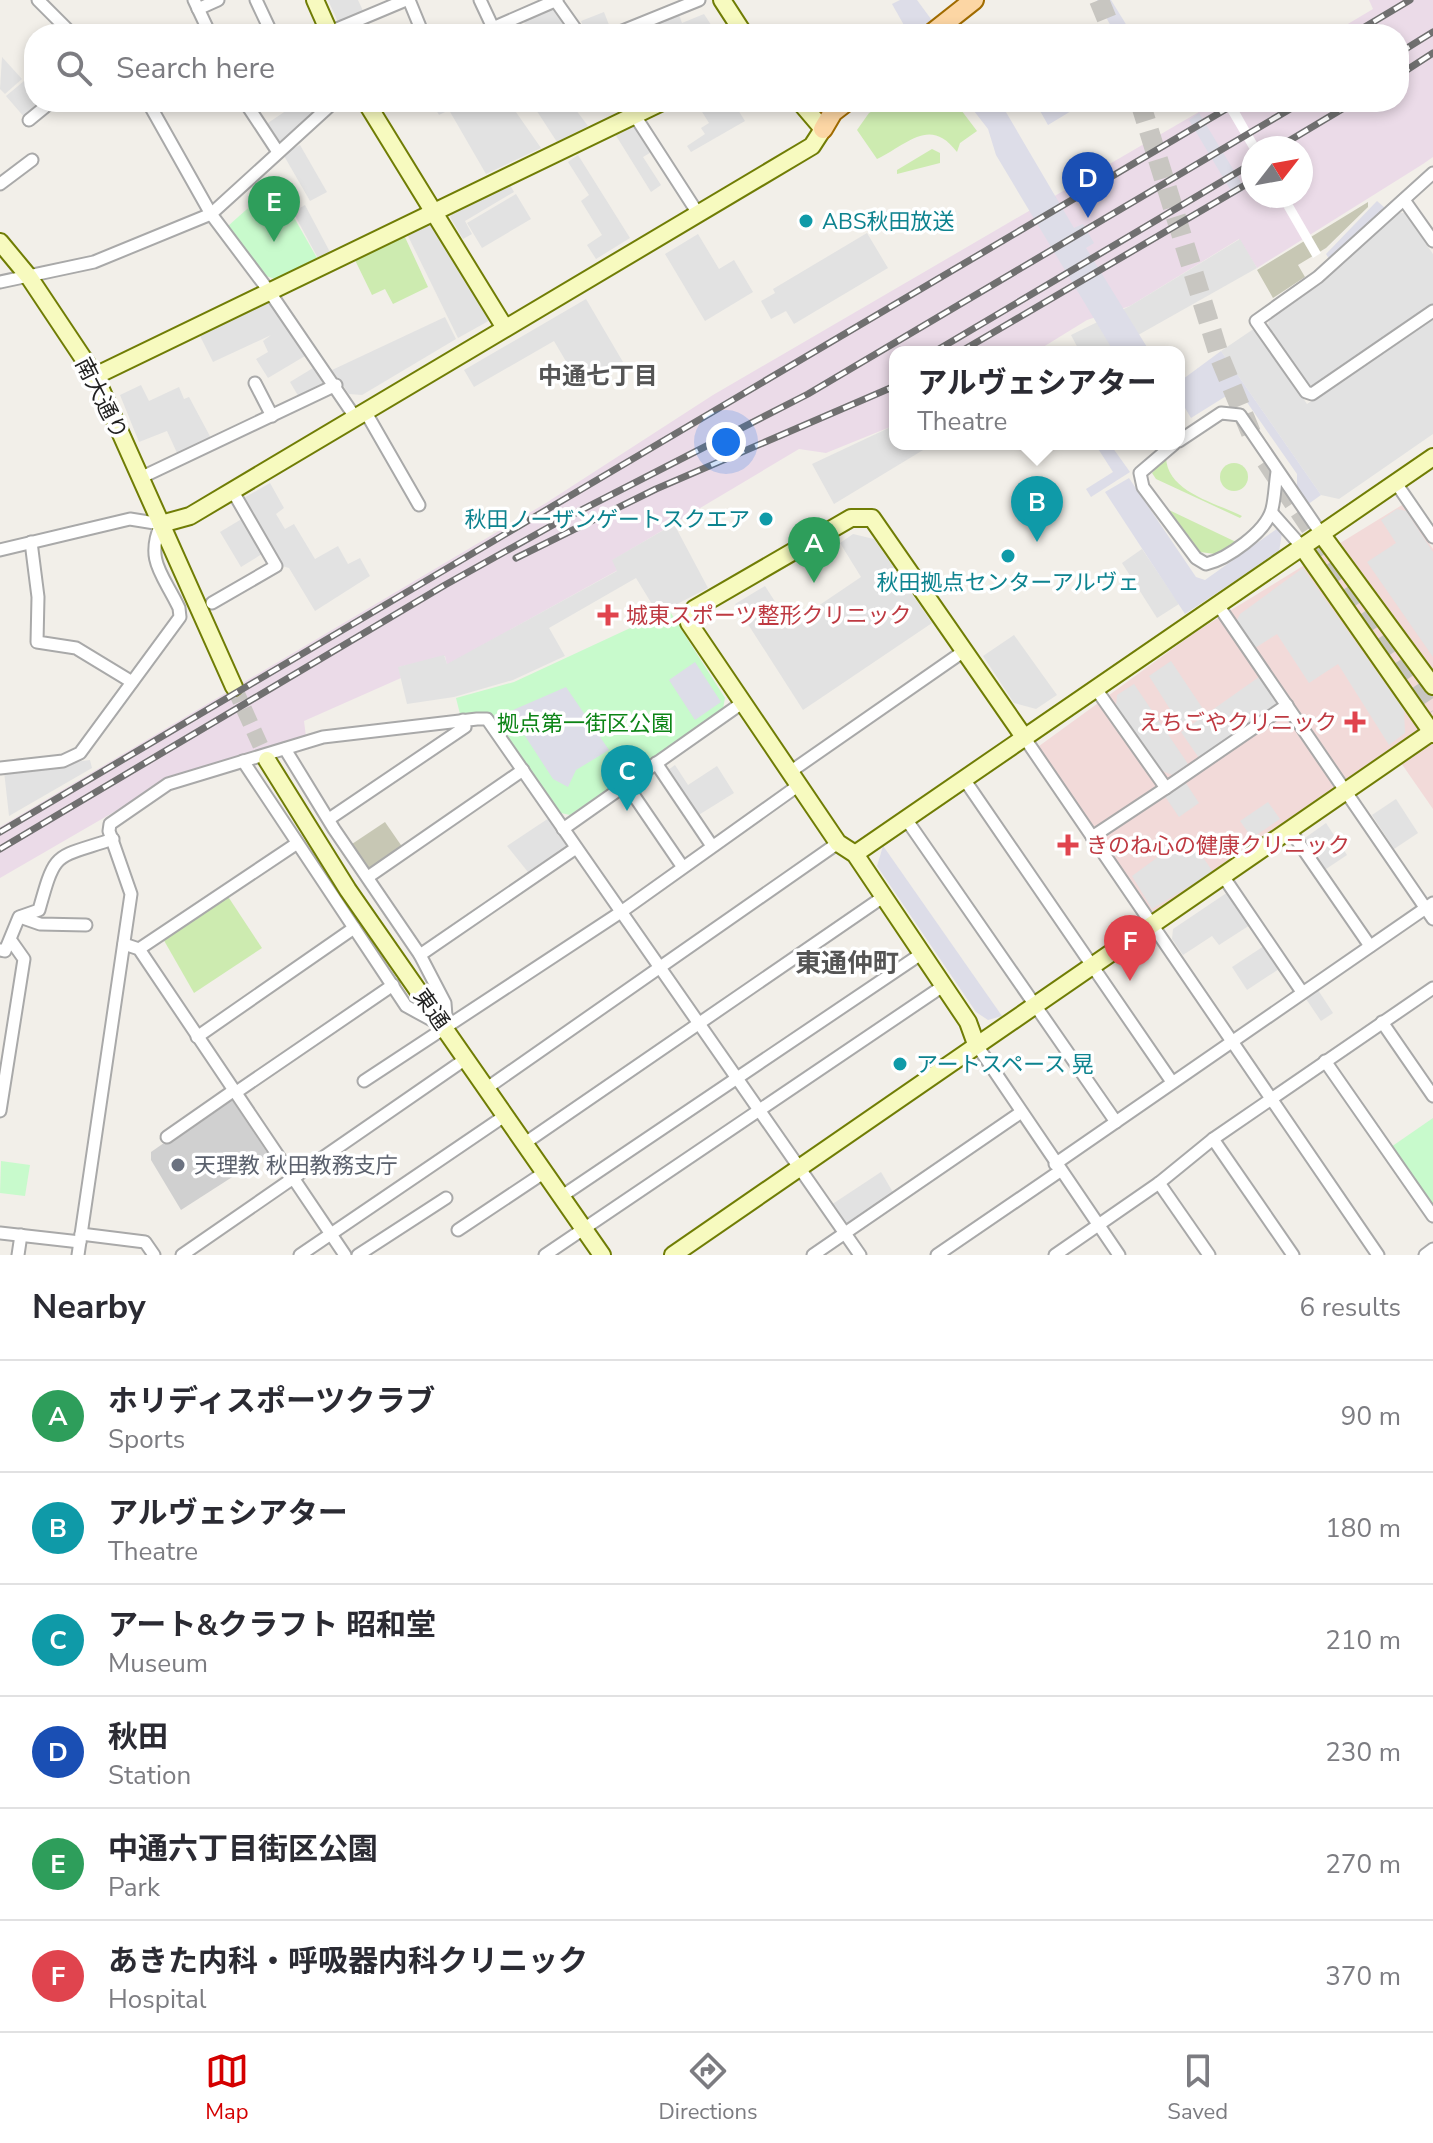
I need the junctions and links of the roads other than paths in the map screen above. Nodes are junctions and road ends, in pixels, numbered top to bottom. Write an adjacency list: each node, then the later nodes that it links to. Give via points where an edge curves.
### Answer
1 (38, 0): 12 (street)
2 (218, 0): 11 (street)
3 (256, 0): 14 (street)
4 (315, 0): 15 (street)
5 (408, 0): 16 (street); 17 (street)
6 (480, 0): 18 (street)
7 (556, 0): 19 (street); 20 (street)
8 (699, 0): 21 (street)
9 (722, 0): 22 (street)
10 (974, 0): 23 (main road)
11 (196, 5): 13 (street)
12 (62, 24)
13 (205, 24)
14 (267, 24)
15 (324, 24)
16 (350, 24)
17 (419, 24)
18 (491, 24)
19 (508, 24)
20 (572, 24)
21 (640, 24)
22 (738, 24)
23 (944, 24)
24 (39, 112): 33 (street)
25 (154, 112): 41 (street)
26 (252, 112): 35 (street)
27 (323, 112): 35 (street)
28 (372, 112): 40 (street)
29 (624, 112): 40 (street)
30 (632, 112): 42 (street)
31 (809, 112): 34 (street)
32 (833, 112): 34 (main road)
33 (29, 120)
34 (823, 129): 42 (street, via 812,146)
35 (278, 152): 41 (street)
36 (32, 160): 38 (street)
37 (1433, 173): 39 (street)
38 (0, 184)
39 (1404, 200): 43 (street); 48 (street, via 1318,277 1256,321 1312,394)
40 (434, 211): 47 (street); 49 (street)
41 (211, 214): 45 (street, via 94,262); 47 (street)
42 (699, 215): 49 (street)
43 (1433, 241)
44 (0, 242): 45 (street, 南大通り)
45 (29, 277): 46 (street); 50 (street, 南大通り)
46 (0, 282)
47 (269, 291): 50 (street); 52 (street)
48 (1433, 311)
49 (505, 328): 53 (street)
50 (95, 376): 59 (street, 南大通り)
51 (255, 383): 54 (street)
52 (336, 385): 53 (street); 54 (street)
53 (360, 414): 61 (street); 62 (street)
54 (272, 416): 59 (street)
55 (1185, 437): 58 (street, via 1221,413 1240,415)
56 (1167, 450): 63 (street, via 1140,473 1143,487 1196,558 1216,562 1254,535)
57 (1433, 457): 60 (street)
58 (1277, 472): 63 (street); 65 (street)
59 (140, 478): 64 (street, 南大通り)
60 (1396, 483): 65 (street); 66 (street)
61 (232, 490): 64 (street, via 190,516); 70 (street, via 276,566)
62 (419, 505)
63 (1272, 513): 68 (street)
64 (161, 524): 67 (street, via 130,519); 73 (street, via 153,556 180,617); 75 (street)
65 (1322, 535): 68 (street); 74 (street)
66 (1433, 537)
67 (31, 542): 69 (street); 73 (street, via 37,642 76,648)
68 (1303, 548): 71 (street); 80 (street)
69 (0, 550)
70 (212, 603)
71 (1218, 605): 76 (street); 78 (street)
72 (964, 651): 77 (street, via 872,518 851,518 694,609 689,623); 81 (street); 88 (street)
73 (132, 682): 86 (street, via 73,759)
74 (1433, 686)
75 (234, 687)
76 (1096, 689): 81 (street); 91 (street)
77 (742, 703): 85 (street); 88 (street)
78 (1287, 705): 91 (street); 92 (street)
79 (463, 720): 82 (street, via 323,737); 87 (street, via 487,719); 93 (street, via 465,727)
80 (1433, 732): 92 (street)
81 (1024, 737): 89 (street); 97 (street)
82 (285, 749): 84 (street); 93 (street)
83 (267, 760): 131 (street, 東通, via 348,890)
84 (243, 761): 98 (street, via 168,784 110,824); 100 (street)
85 (656, 763): 90 (street); 101 (street)
86 (0, 768)
87 (523, 770): 95 (street); 106 (street)
88 (794, 779): 99 (street); 101 (street)
89 (964, 779): 94 (street); 122 (street)
90 (626, 784): 95 (street); 104 (street)
91 (1166, 788): 97 (street)
92 (1347, 791): 96 (street); 108 (street)
93 (329, 819): 106 (street)
94 (906, 819): 103 (street); 128 (street)
95 (563, 829): 102 (street)
96 (1290, 830): 105 (street); 117 (street)
97 (1092, 837): 112 (street)
98 (113, 839): 110 (street, via 58,858 39,910); 116 (street, via 131,894)
99 (838, 843): 103 (street); 123 (street)
100 (296, 844): 114 (street); 118 (street)
101 (712, 846): 104 (street)
102 (576, 848): 109 (street); 121 (street)
103 (855, 854): 107 (street)
104 (682, 866): 109 (street)
105 (1223, 876): 112 (street); 127 (street)
106 (368, 877): 121 (street)
107 (883, 897): 120 (street); 130 (street)
108 (1429, 906): 111 (street); 117 (street)
109 (621, 912): 123 (street); 131 (street)
110 (19, 917): 113 (street, via 40,924); 115 (street)
111 (1433, 919)
112 (1153, 924): 122 (street); 133 (street)
113 (86, 925)
114 (354, 928): 124 (street); 132 (street)
115 (12, 942): 119 (street); 145 (street, via 24,959)
116 (124, 944): 118 (street); 167 (street)
117 (1370, 946): 127 (street)
118 (139, 949): 132 (street)
119 (0, 950)
120 (921, 954): 125 (street); 137 (street)
121 (420, 955): 131 (street, via 445,1003)
122 (1093, 967): 128 (street); 139 (street)
123 (660, 968): 130 (street); 140 (street)
124 (393, 985): 131 (street, via 406,1006); 141 (street)
125 (943, 986): 134 (street); 144 (street)
126 (1433, 988): 129 (street)
127 (1302, 992): 133 (street)
128 (1036, 1006): 134 (street); 148 (street)
129 (1382, 1022): 136 (street); 142 (street)
130 (699, 1024): 137 (street); 151 (street)
131 (447, 1029): 135 (street, 東通); 138 (street)
132 (197, 1037): 141 (street)
133 (1232, 1040): 139 (street); 143 (street)
134 (976, 1044): 146 (street); 153 (street)
135 (467, 1058): 140 (street, 東通); 155 (street)
136 (1325, 1061): 143 (street); 159 (street)
137 (737, 1078): 144 (street); 157 (street)
138 (364, 1081)
139 (1172, 1082): 148 (street)
140 (487, 1088): 147 (street, 東通)
141 (234, 1092): 149 (street); 155 (street)
142 (1433, 1096)
143 (1271, 1099): 150 (street); 186 (street)
144 (758, 1109): 153 (street); 161 (street)
145 (0, 1111)
146 (1020, 1113): 152 (street); 165 (street)
147 (506, 1115): 151 (street, 東通); 164 (street)
148 (1116, 1122): 152 (street)
149 (167, 1137)
150 (1213, 1139): 156 (street); 185 (street)
151 (525, 1143): 154 (street, 東通)
152 (1058, 1168): 160 (street); 181 (street)
153 (800, 1169): 165 (street); 178 (street)
154 (545, 1172): 157 (street, 東通); 162 (street)
155 (292, 1177): 164 (street); 172 (street)
156 (1159, 1183): 160 (street); 184 (street)
157 (562, 1196): 161 (street, 東通)
158 (446, 1198): 175 (street)
159 (1433, 1216)
160 (1098, 1226): 182 (street); 183 (street)
161 (583, 1228): 176 (street); 177 (street, 東通)
162 (458, 1230)
163 (0, 1233): 166 (street)
164 (330, 1233): 173 (street); 174 (street)
165 (845, 1233): 179 (street); 180 (street)
166 (21, 1235): 167 (street); 169 (street)
167 (81, 1238): 170 (street); 171 (street, via 145,1242)
168 (1433, 1249): 187 (street)
169 (18, 1255)
170 (78, 1255)
171 (154, 1255)
172 (182, 1255)
173 (300, 1255)
174 (345, 1255)
175 (358, 1255)
176 (545, 1255)
177 (602, 1255)
178 (673, 1255)
179 (813, 1255)
180 (860, 1255)
181 (937, 1255)
182 (1055, 1255)
183 (1119, 1255)
184 (1209, 1255)
185 (1293, 1255)
186 (1378, 1255)
187 (1425, 1255)

